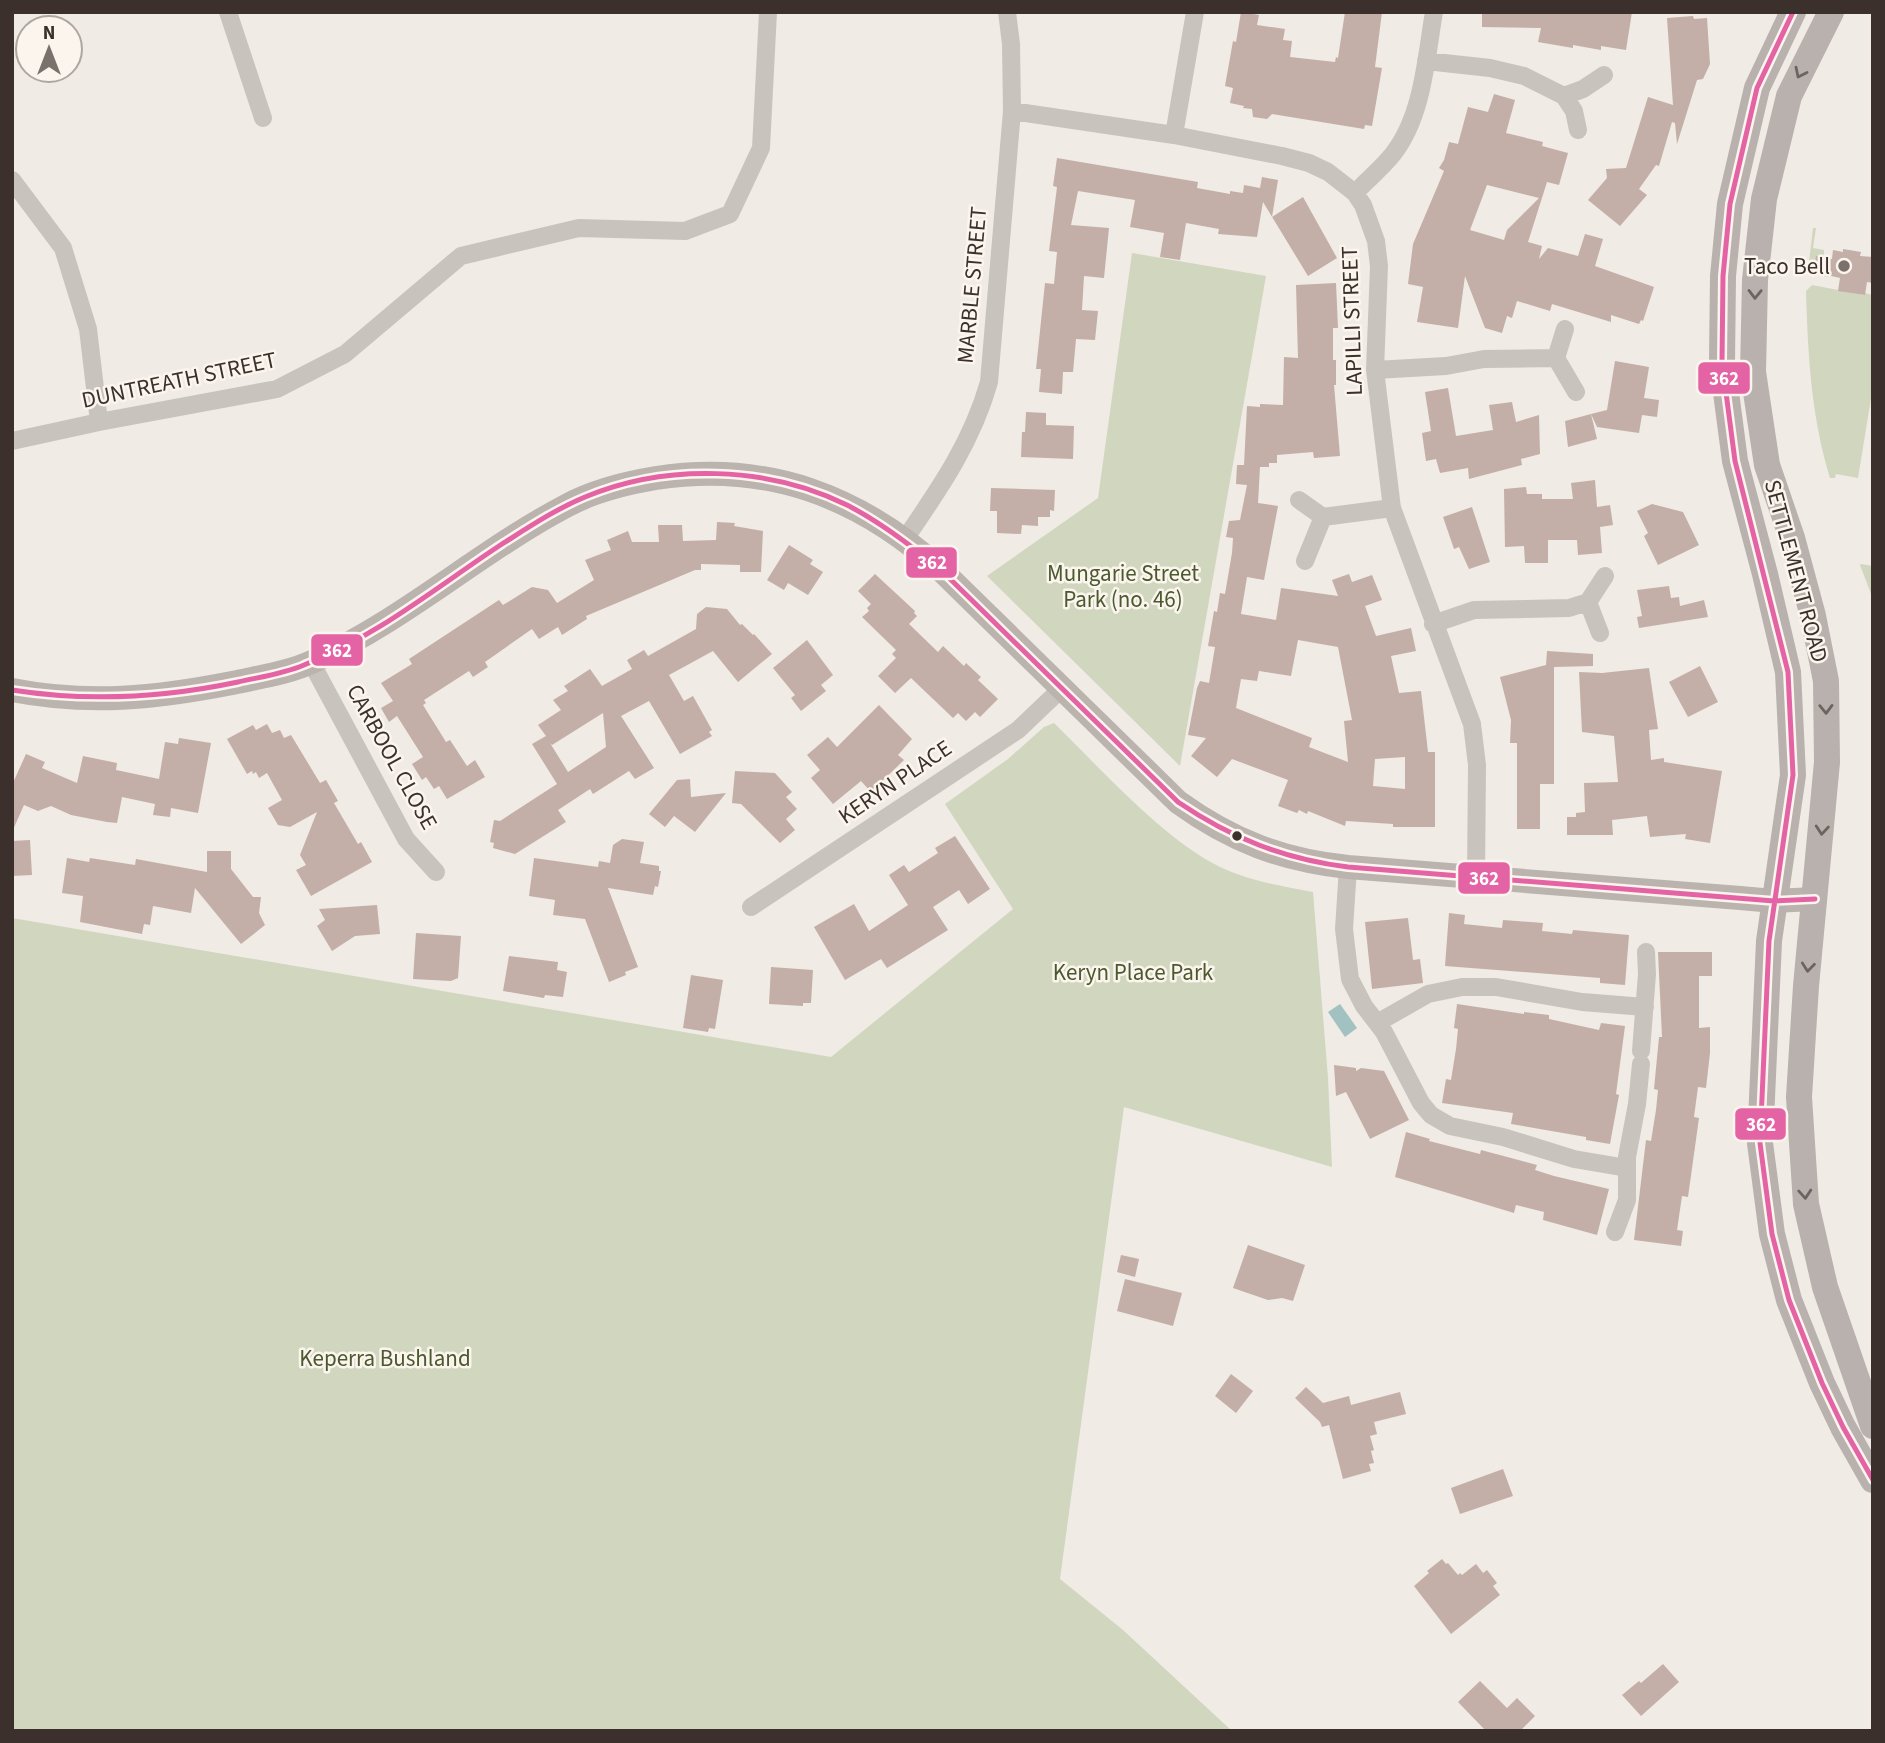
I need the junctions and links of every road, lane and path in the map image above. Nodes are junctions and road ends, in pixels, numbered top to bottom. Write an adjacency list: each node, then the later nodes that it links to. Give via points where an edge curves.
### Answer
1 (228, 12): 12 (street)
2 (768, 12): 21 (street, DUNTREATH STREET, via 761,148 730,214 685,231 579,228 461,256 345,354 277,389)
3 (1007, 12): 11 (street, MARBLE STREET)
4 (1195, 12): 14 (street)
5 (1434, 12): 8 (street)
6 (1793, 12): 39 (main road, SETTLEMENT ROAD, via 1757,88 1730,204 1723,276 1722,362 1735,461 1788,672 1793,775)
7 (1831, 12): 38 (main road, SETTLEMENT ROAD, one-way to 38, via 1789,96 1764,199 1754,306 1753,372 1767,466 1810,603 1826,681 1827,762)
8 (1426, 61): 10 (street, via 1508,71); 16 (street, via 1406,133 1393,154)
9 (1604, 75): 10 (street)
10 (1564, 96): 13 (street, via 1574,111)
11 (1012, 111): 14 (street, LAPILLI STREET); 26 (street, MARBLE STREET, via 989,382 980,414 945,482)
12 (263, 118)
13 (1578, 130)
14 (1174, 135): 16 (street, LAPILLI STREET, via 1309,163)
15 (12, 180): 21 (street, via 63,248 88,329)
16 (1355, 193): 19 (street, LAPILLI STREET, via 1370,222 1377,253)
17 (1565, 329): 18 (street)
18 (1556, 358): 19 (street, via 1484,359); 20 (street)
19 (1375, 370): 24 (street, LAPILLI STREET)
20 (1576, 392)
21 (99, 422): 22 (street, DUNTREATH STREET)
22 (12, 441)
23 (1299, 500): 25 (street)
24 (1392, 508): 25 (street); 30 (street, LAPILLI STREET)
25 (1324, 517): 27 (street)
26 (905, 540): 32 (street, via 833,497 784,481 725,474 642,480 566,505 375,627); 33 (street)
27 (1305, 561)
28 (1605, 576): 29 (street)
29 (1588, 602): 30 (street, via 1569,608 1474,610); 31 (street)
30 (1433, 624): 37 (street, LAPILLI STREET, via 1472,724 1477,765)
31 (1600, 632)
32 (311, 662): 34 (street, via 254,679 122,700 69,699); 36 (street, CARBOOL CLOSE, via 406,839)
33 (1061, 689): 35 (street, via 1200,818 1278,855); 40 (street, KERYN PLACE, via 1018,730)
34 (12, 690)
35 (1348, 867): 37 (street); 43 (street, via 1347,966 1352,986)
36 (436, 872)
37 (1476, 877): 39 (street)
38 (1815, 899): 39 (street); 46 (main road, SETTLEMENT ROAD, one-way to 46, via 1799,1097 1806,1204 1825,1287)
39 (1774, 901): 47 (main road, SETTLEMENT ROAD, via 1760,1143 1770,1221 1783,1281 1804,1341)
40 (751, 907)
41 (1646, 951): 42 (street)
42 (1644, 1007): 43 (street, via 1496,987 1462,987 1428,994); 44 (street)
43 (1377, 1023): 44 (street, via 1421,1103 1440,1121 1574,1159)
44 (1627, 1168): 45 (street, via 1627,1200)
45 (1615, 1232)
46 (1873, 1426)
47 (1873, 1480)

